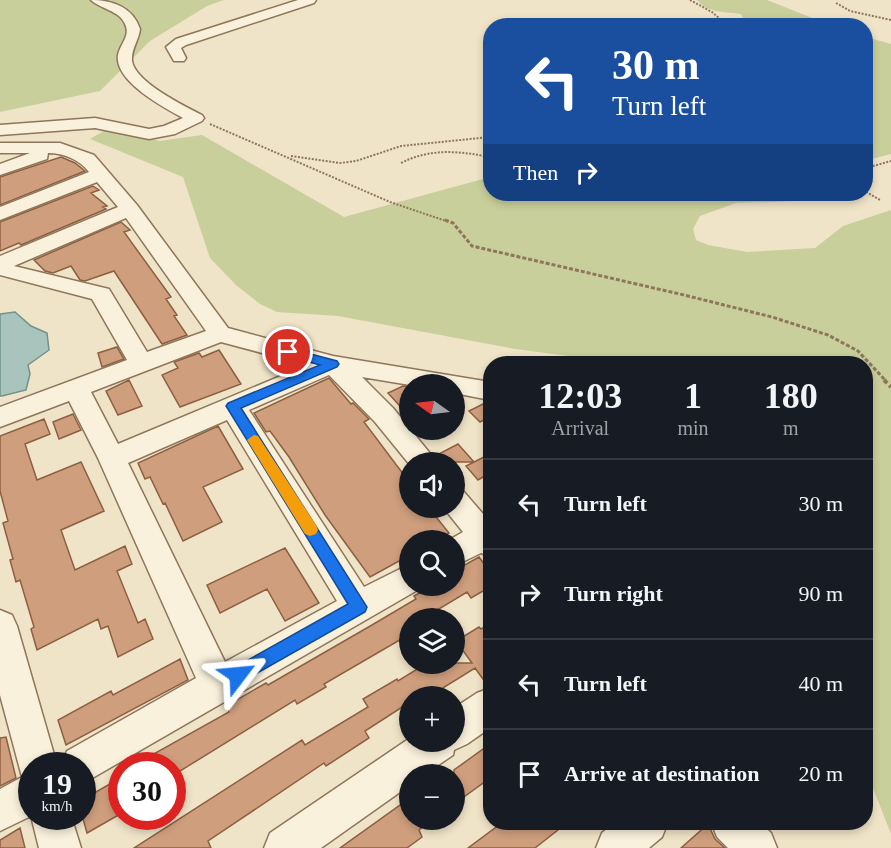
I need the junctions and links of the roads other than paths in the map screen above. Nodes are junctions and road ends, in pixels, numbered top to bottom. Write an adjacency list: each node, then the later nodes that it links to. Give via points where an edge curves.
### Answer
1 (97, 0): 4 (street, via 128,17 134,28 125,49 131,75 196,118 149,134 95,123)
2 (310, 0): 3 (street, via 181,42 173,47)
3 (179, 58)
4 (0, 130)
5 (0, 148): 6 (street)
6 (60, 148): 7 (street); 8 (street, via 88,159)
7 (0, 170)
8 (101, 174): 9 (street); 10 (street)
9 (130, 209): 11 (street); 13 (street)
10 (0, 214)
11 (0, 264)
12 (0, 269): 14 (street, via 101,294)
13 (220, 334): 14 (street); 15 (street)
14 (142, 364): 18 (street)
15 (333, 364): 16 (street); 20 (street); 22 (street)
16 (399, 375)
17 (465, 386): 19 (street)
18 (76, 388): 21 (street); 23 (street)
19 (483, 390)
20 (232, 406): 23 (street); 29 (street)
21 (0, 417)
22 (415, 452)
23 (112, 458): 31 (street)
24 (465, 513): 25 (street)
25 (483, 534)
26 (483, 541): 27 (street)
27 (465, 548)
28 (399, 584): 29 (street)
29 (359, 607): 31 (street)
30 (0, 626): 34 (street)
31 (218, 686): 36 (street)
32 (483, 711): 33 (street)
33 (465, 723)
34 (34, 752)
35 (424, 752): 43 (street)
36 (96, 756)
37 (18, 801): 38 (street)
38 (0, 811)
39 (55, 830): 42 (street)
40 (638, 830): 44 (street)
41 (739, 830): 45 (street)
42 (60, 848)
43 (285, 848)
44 (617, 848)
45 (756, 848)

